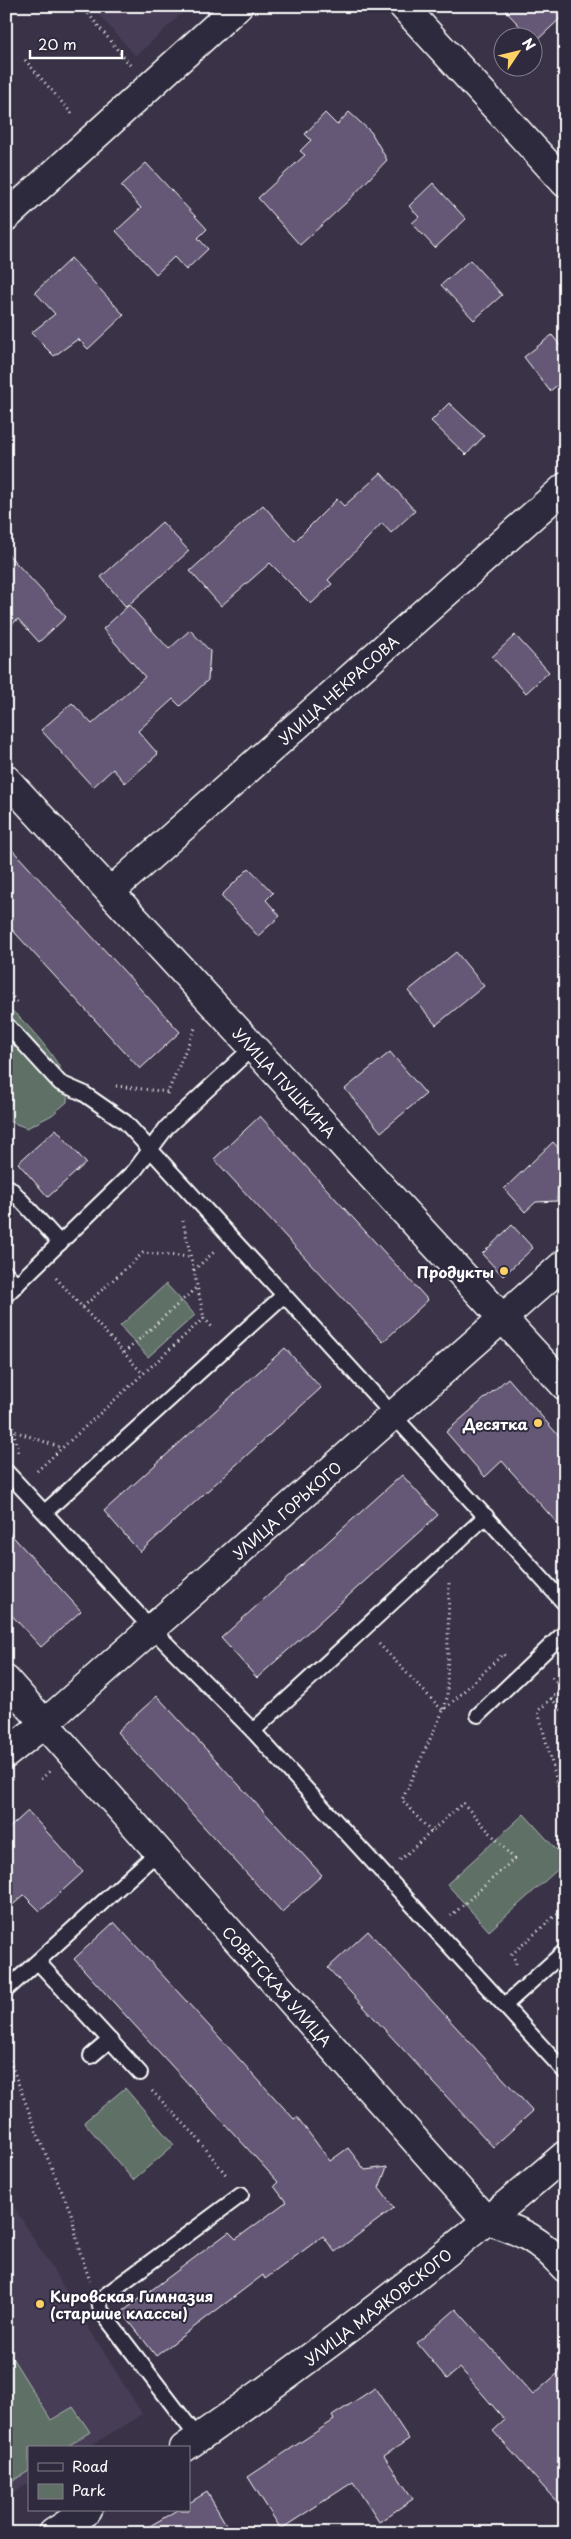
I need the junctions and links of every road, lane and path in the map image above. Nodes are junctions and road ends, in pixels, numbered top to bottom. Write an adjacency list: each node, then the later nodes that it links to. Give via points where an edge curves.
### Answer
1 (82, 6): 5 (path)
2 (238, 6): 8 (street)
3 (403, 6): 7 (street)
4 (25, 60): 6 (path)
5 (132, 68)
6 (76, 119)
7 (565, 183)
8 (6, 217)
9 (565, 487): 11 (street, УЛИЦА НЕКРАСОВА)
10 (6, 779): 11 (street, УЛИЦА ПУШКИНА)
11 (110, 892): 14 (street, УЛИЦА ПУШКИНА)
12 (6, 1024): 19 (lane, via 60,1083 83,1093 125,1122)
13 (197, 1025): 16 (path)
14 (253, 1047): 17 (lane); 32 (street, УЛИЦА ПУШКИНА)
15 (111, 1086): 16 (path)
16 (168, 1092): 17 (path); 18 (path)
17 (200, 1096): 19 (lane, via 167,1126)
18 (164, 1101)
19 (150, 1149): 20 (lane); 22 (lane, via 135,1170)
20 (173, 1174): 23 (path); 29 (lane)
21 (7, 1187): 22 (lane)
22 (60, 1243): 24 (lane)
23 (191, 1257): 28 (path); 31 (path, via 143,1253)
24 (41, 1262): 27 (lane); 31 (path)
25 (565, 1263): 32 (street, УЛИЦА ГОРЬКОГО)
26 (6, 1273): 27 (lane)
27 (17, 1285): 30 (lane)
28 (197, 1287): 33 (path); 34 (path, via 204,1318)
29 (284, 1294): 37 (lane); 43 (lane)
30 (6, 1295)
31 (83, 1307): 33 (path)
32 (503, 1319): 35 (street, УЛИЦА ПУШКИНА); 37 (street, УЛИЦА ГОРЬКОГО)
33 (124, 1353): 34 (path)
34 (143, 1374): 40 (path)
35 (565, 1386)
36 (6, 1397): 39 (path)
37 (394, 1414): 44 (lane); 48 (street, УЛИЦА ГОРЬКОГО)
38 (6, 1428): 39 (path)
39 (14, 1431): 40 (path); 42 (path)
40 (62, 1448): 42 (path)
41 (6, 1471): 42 (lane)
42 (23, 1484): 43 (lane)
43 (45, 1512): 48 (lane)
44 (486, 1516): 45 (lane); 46 (lane)
45 (449, 1550): 47 (lane); 54 (path, via 447,1698)
46 (565, 1604)
47 (365, 1628): 54 (path); 58 (lane)
48 (152, 1629): 57 (street, УЛИЦА ГОРЬКОГО); 58 (lane)
49 (565, 1632): 50 (lane)
50 (536, 1660): 51 (lane); 53 (path, via 562,1688)
51 (521, 1674): 54 (path, via 503,1654); 56 (lane)
52 (6, 1680): 57 (street, СОВЕТСКАЯ УЛИЦА)
53 (551, 1698): 55 (path); 60 (path, via 538,1711)
54 (443, 1711): 61 (path, via 402,1800)
55 (565, 1714)
56 (478, 1715)
57 (45, 1723): 59 (street, УЛИЦА ГОРЬКОГО); 62 (street, СОВЕТСКАЯ УЛИЦА)
58 (253, 1731): 63 (lane)
59 (6, 1754)
60 (565, 1812)
61 (431, 1832): 63 (path); 64 (path, via 463,1803 514,1859)
62 (159, 1851): 67 (lane); 78 (street, СОВЕТСКАЯ УЛИЦА)
63 (385, 1874): 70 (lane)
64 (463, 1906)
65 (565, 1906): 68 (path, via 512,1954)
66 (565, 1951): 68 (lane)
67 (38, 1962): 69 (lane); 71 (lane)
68 (525, 1987): 70 (lane)
69 (6, 1990)
70 (504, 2005): 74 (lane)
71 (110, 2040): 73 (lane); 75 (lane)
72 (6, 2052): 80 (path, via 71,2213 80,2252)
73 (91, 2056)
74 (565, 2072)
75 (140, 2073): 77 (path, via 155,2095 194,2134)
76 (565, 2155): 78 (street, УЛИЦА МАЯКОВСКОГО)
77 (241, 2195): 80 (lane)
78 (486, 2220): 79 (street, via 522,2231 551,2252); 81 (street, УЛИЦА МАЯКОВСКОГО, via 248,2405)
79 (565, 2268)
80 (99, 2300): 81 (lane, via 101,2311)
81 (191, 2443)
82 (85, 2512): 83 (street)
83 (53, 2533)

